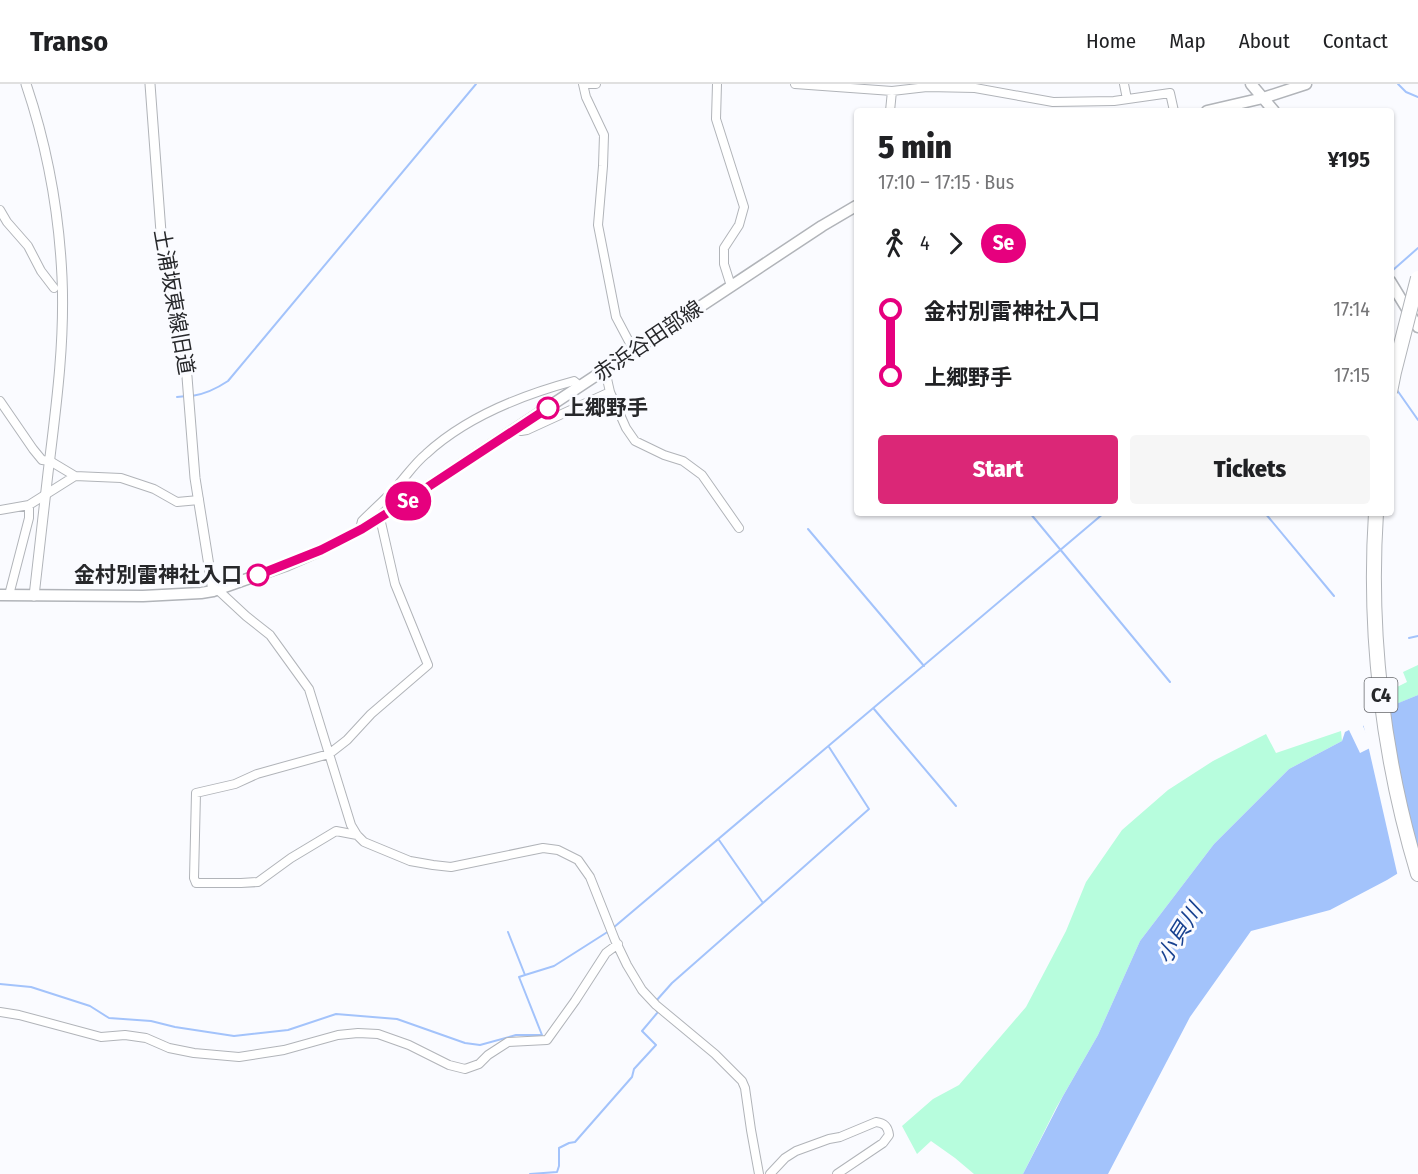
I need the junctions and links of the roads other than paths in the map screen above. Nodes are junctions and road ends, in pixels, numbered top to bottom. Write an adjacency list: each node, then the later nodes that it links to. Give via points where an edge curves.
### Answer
1 (26, 84): 30 (street, via 48,167 61,259 61,350)
2 (150, 84): 33 (street, 土浦坂東線旧道, via 162,246 184,339)
3 (596, 84): 23 (street, via 583,84 604,135 598,225 616,317)
4 (717, 84): 19 (street, via 716,119 744,207 739,225 724,248)
5 (795, 84): 9 (street)
6 (1124, 84): 11 (street)
7 (1251, 84): 10 (main road)
8 (1306, 84): 10 (main road)
9 (892, 92): 11 (street, via 927,87 975,88 1053,102); 12 (street)
10 (1263, 98): 14 (main road); 15 (main road)
11 (1127, 99): 13 (street, via 1170,93)
12 (890, 108)
13 (1173, 108)
14 (1220, 108)
15 (1271, 108)
16 (854, 207): 19 (main road, 赤浜谷田部線)
17 (0, 210): 20 (street)
18 (1418, 278): 25 (highway, bridge)
19 (731, 286): 23 (main road, 赤浜谷田部線)
20 (54, 288)
21 (1394, 288): 22 (main road)
22 (1418, 327)
23 (634, 351): 24 (main road, 赤浜谷田部線)
24 (605, 370): 26 (main road, 赤浜谷田部線); 27 (street)
25 (1394, 372)
26 (580, 386): 29 (main road, 赤浜谷田部線); 39 (street, via 574,381 547,388 478,418 456,432 425,454 362,521)
27 (610, 392): 29 (street, via 527,430); 38 (street, via 635,441 695,469)
28 (0, 401): 30 (street, via 42,460)
29 (515, 429): 37 (main road, 赤浜谷田部線)
30 (50, 461): 31 (street); 32 (street)
31 (75, 476): 32 (street); 33 (street, via 121,478 177,502)
32 (45, 496): 34 (street); 42 (street)
33 (199, 500): 40 (street, 土浦坂東線旧道)
34 (29, 505): 35 (street); 41 (street)
35 (0, 510)
36 (1376, 516): 45 (highway, C4, via 1374,587 1380,694 1398,797)
37 (380, 518): 39 (main road, 赤浜谷田部線); 43 (street, via 395,584 428,665)
38 (739, 528)
39 (362, 529): 40 (main road, 赤浜谷田部線, via 304,558)
40 (215, 590): 42 (main road, 赤浜谷田部線, via 143,596); 43 (street, via 270,634 296,670 309,689)
41 (4, 595): 42 (main road, 赤浜谷田部線)
42 (34, 596)
43 (330, 754): 44 (street); 44 (street, via 196,793 194,878 196,883 258,882 336,831)
44 (357, 835): 46 (street, via 364,842 410,861 452,867 543,848 558,850 578,860 590,877)
45 (1418, 874)
46 (618, 944): 47 (street, via 606,953 547,1040 508,1042 479,1064 465,1069 378,1034 338,1035 239,1057 169,1048 146,1038 101,1037); 48 (street, via 642,990 742,1081)
47 (0, 1012)
48 (759, 1174)
49 (770, 1174): 50 (street, via 796,1151 876,1122 885,1125 889,1135 883,1143)
50 (837, 1174)

